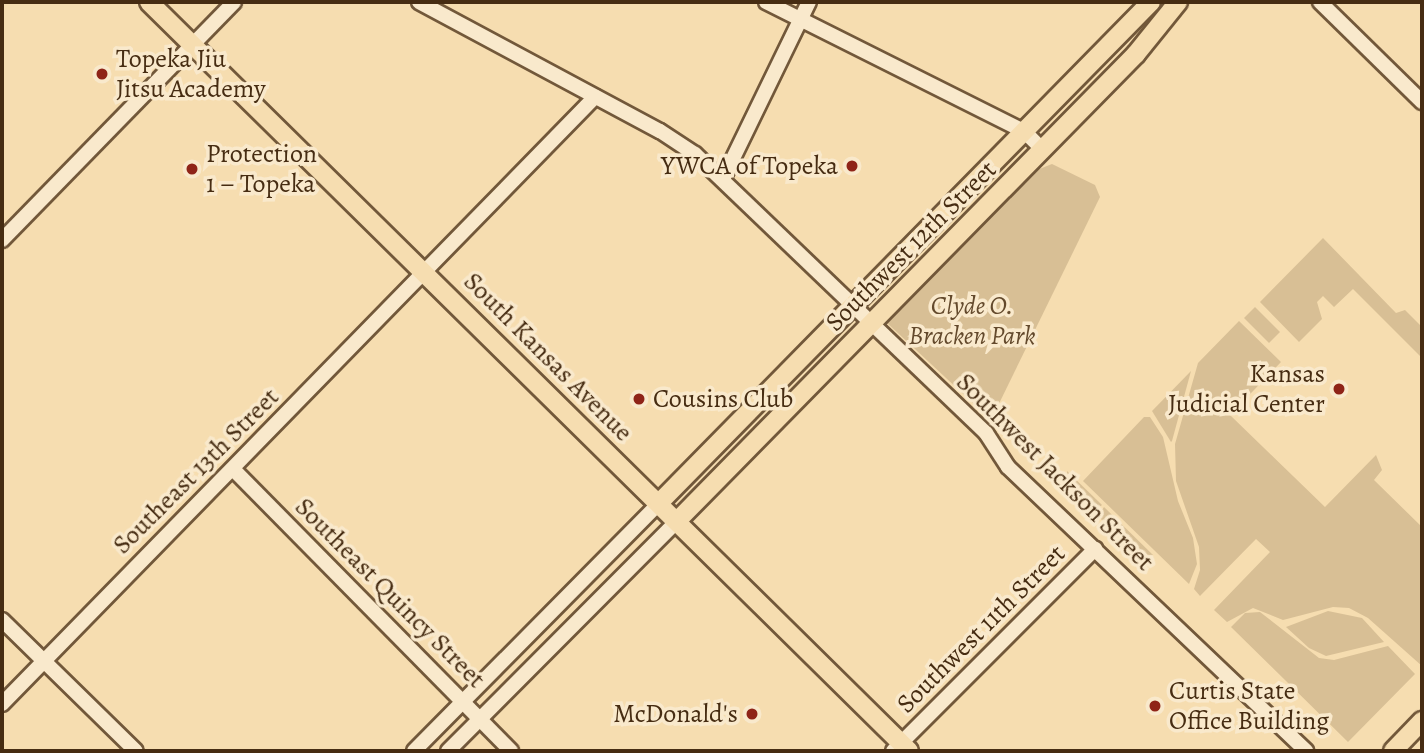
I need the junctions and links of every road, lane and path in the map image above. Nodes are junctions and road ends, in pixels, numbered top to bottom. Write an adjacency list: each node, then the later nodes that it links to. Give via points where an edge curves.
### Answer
1 (149, 2): 11 (main road, South Kansas Avenue)
2 (234, 2): 11 (street)
3 (419, 2): 9 (street, Southwest Jackson Street)
4 (766, 2): 10 (street)
5 (809, 2): 10 (street)
6 (1151, 2): 14 (main road, Southwest 12th Street)
7 (1178, 2): 15 (main road, Southwest 12th Street, via 1136,54)
8 (1320, 2): 13 (street)
9 (444, 8): 12 (street, Southwest Jackson Street)
10 (800, 19): 14 (street); 16 (street)
11 (192, 44): 17 (street); 18 (main road, South Kansas Avenue)
12 (595, 97): 16 (street, Southwest Jackson Street, via 678,142); 18 (street, Southeast 13th Street)
13 (1422, 102)
14 (1024, 131): 15 (street); 19 (main road, Southwest 12th Street)
15 (1043, 150): 20 (main road, Southwest 12th Street)
16 (723, 179): 19 (street, Southwest Jackson Street)
17 (2, 240)
18 (426, 273): 21 (street, Southeast 13th Street); 22 (main road, South Kansas Avenue)
19 (851, 307): 20 (street, Southwest Jackson Street); 22 (main road, Southwest 12th Street)
20 (870, 325): 23 (main road, Southwest 12th Street); 24 (street, Southwest Jackson Street, via 986,433 1008,467)
21 (233, 469): 26 (street, Southeast 13th Street); 27 (street, Southeast Quincy Street)
22 (659, 503): 23 (main road, South Kansas Avenue); 27 (street)
23 (677, 521): 29 (street); 31 (main road, South Kansas Avenue)
24 (1095, 549): 31 (street, Southwest 11th Street); 36 (street, Southwest Jackson Street)
25 (2, 620): 26 (street)
26 (44, 662): 28 (street, Southeast 13th Street); 32 (street)
27 (464, 701): 29 (street, Southeast Quincy Street); 33 (street)
28 (2, 704)
29 (481, 721): 34 (street); 35 (street, Southeast Quincy Street)
30 (1422, 722): 37 (main road)
31 (901, 749)
32 (136, 751)
33 (414, 751)
34 (448, 751)
35 (512, 751)
36 (1306, 751)
37 (1393, 751)

